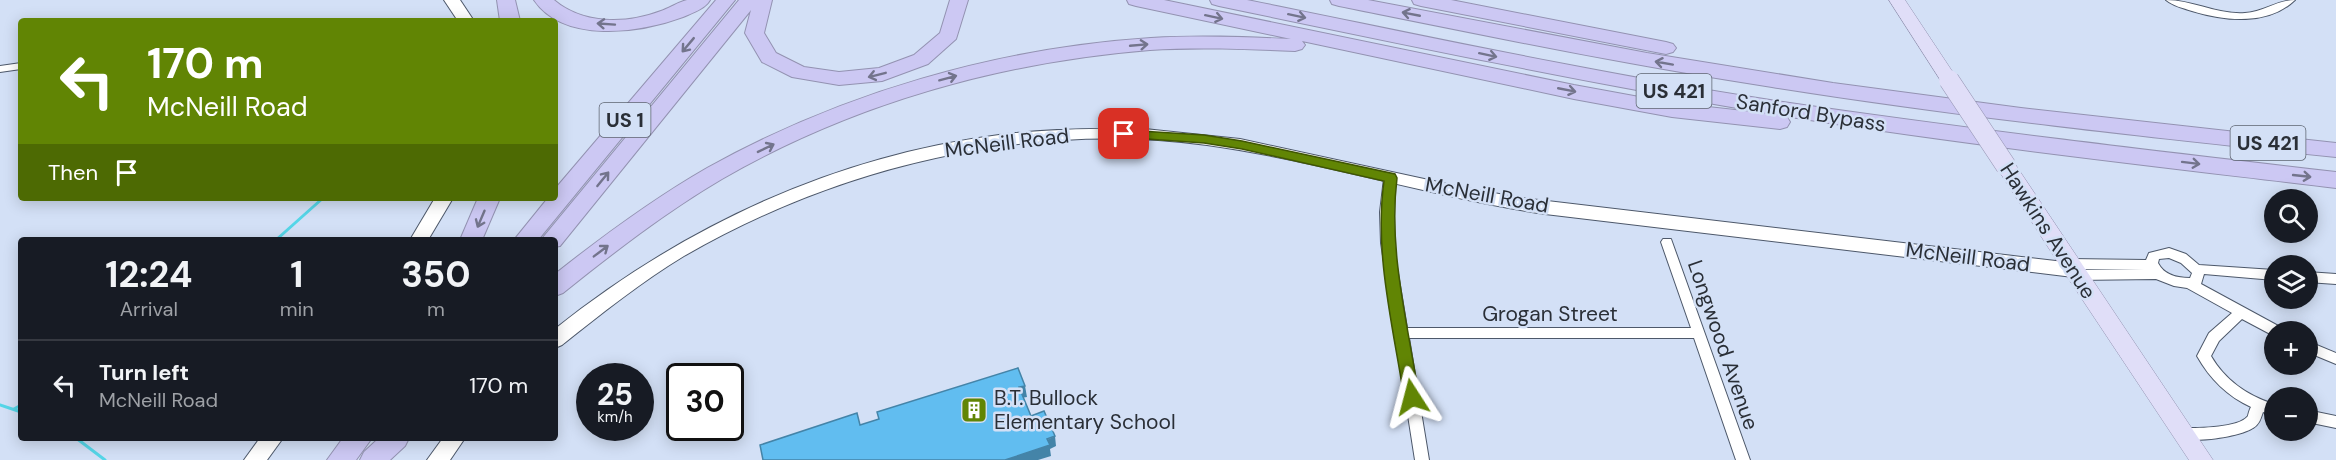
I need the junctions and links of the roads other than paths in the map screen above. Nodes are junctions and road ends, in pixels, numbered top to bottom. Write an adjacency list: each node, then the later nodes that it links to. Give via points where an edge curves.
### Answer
1 (452, 0): 17 (street)
2 (506, 0): 18 (highway)
3 (543, 0): 4 (highway, one-way to 3, via 674,14 628,25 567,18)
4 (701, 0)
5 (726, 0): 30 (highway, US 1, one-way to 30)
6 (749, 0): 35 (highway, US 1, one-way to 6)
7 (763, 0): 8 (highway, one-way to 7, via 959,16 952,31 922,58 898,70 840,80 807,76 780,66 763,53 753,27)
8 (959, 0)
9 (1136, 0): 22 (highway, one-way to 22)
10 (1220, 0): 25 (highway, Sanford Bypass / US 421, one-way to 25, via 1652,87 1880,124)
11 (1339, 0): 23 (highway, Sanford Bypass / US 421, one-way to 11, via 1937,105 1746,77)
12 (1421, 0): 19 (highway)
13 (1459, 0): 19 (highway)
14 (1897, 0): 39 (main road, Hawkins Avenue, bridge)
15 (2171, 0): 16 (street, via 2220,15 2242,17 2273,12)
16 (2290, 0)
17 (464, 18)
18 (509, 18)
19 (1607, 36): 23 (highway, via 1912,93)
20 (18, 66): 21 (street)
21 (0, 69)
22 (1489, 74): 25 (highway, one-way to 25, via 1672,110); 44 (highway, one-way to 22, via 633,227 738,161 885,97 988,68 1107,48 1212,42 1347,50)
23 (2200, 136): 24 (highway, Sanford Bypass / US 421)
24 (2336, 150)
25 (2133, 157): 27 (highway, Sanford Bypass / US 421, one-way to 27)
26 (1390, 178): 39 (street, McNeill Road, via 1501,201); 47 (street, via 1388,243); 49 (street, McNeill Road, via 1274,150 1156,135 1058,135 960,147 872,168 741,218 613,293)
27 (2336, 180)
28 (442, 201): 32 (street)
29 (488, 201): 33 (highway, one-way to 33)
30 (558, 201)
31 (558, 201): 34 (highway, US 1, one-way to 34)
32 (421, 237)
33 (472, 237)
34 (528, 237)
35 (554, 237)
36 (1667, 242): 48 (street, Longwood Avenue)
37 (2156, 269): 38 (street, via 2153,256 2169,253); 39 (street); 43 (street, via 2176,283)
38 (2196, 269): 40 (street); 43 (street, via 2199,277)
39 (2073, 270): 56 (main road, Hawkins Avenue)
40 (2264, 273)
41 (2318, 278): 42 (street)
42 (2336, 279)
43 (2191, 284): 45 (street)
44 (558, 285)
45 (2241, 313): 46 (street); 52 (street, via 2224,325 2204,356 2220,378)
46 (2264, 325)
47 (1402, 333): 48 (street, Grogan Street); 67 (street)
48 (1698, 333): 68 (street, Longwood Avenue)
49 (558, 338)
50 (2318, 351): 51 (street)
51 (2336, 359)
52 (2258, 406): 53 (street); 56 (street, via 2253,420 2243,427)
53 (2264, 408)
54 (2318, 418): 55 (street)
55 (2336, 422)
56 (2185, 434): 69 (main road, Hawkins Avenue)
57 (270, 441): 63 (street)
58 (351, 441): 64 (highway)
59 (356, 441): 64 (highway)
60 (388, 441): 65 (highway)
61 (393, 441): 65 (highway)
62 (453, 441): 66 (street)
63 (254, 460)
64 (340, 460)
65 (372, 460)
66 (437, 460)
67 (1422, 460)
68 (1743, 460)
69 (2202, 460)

